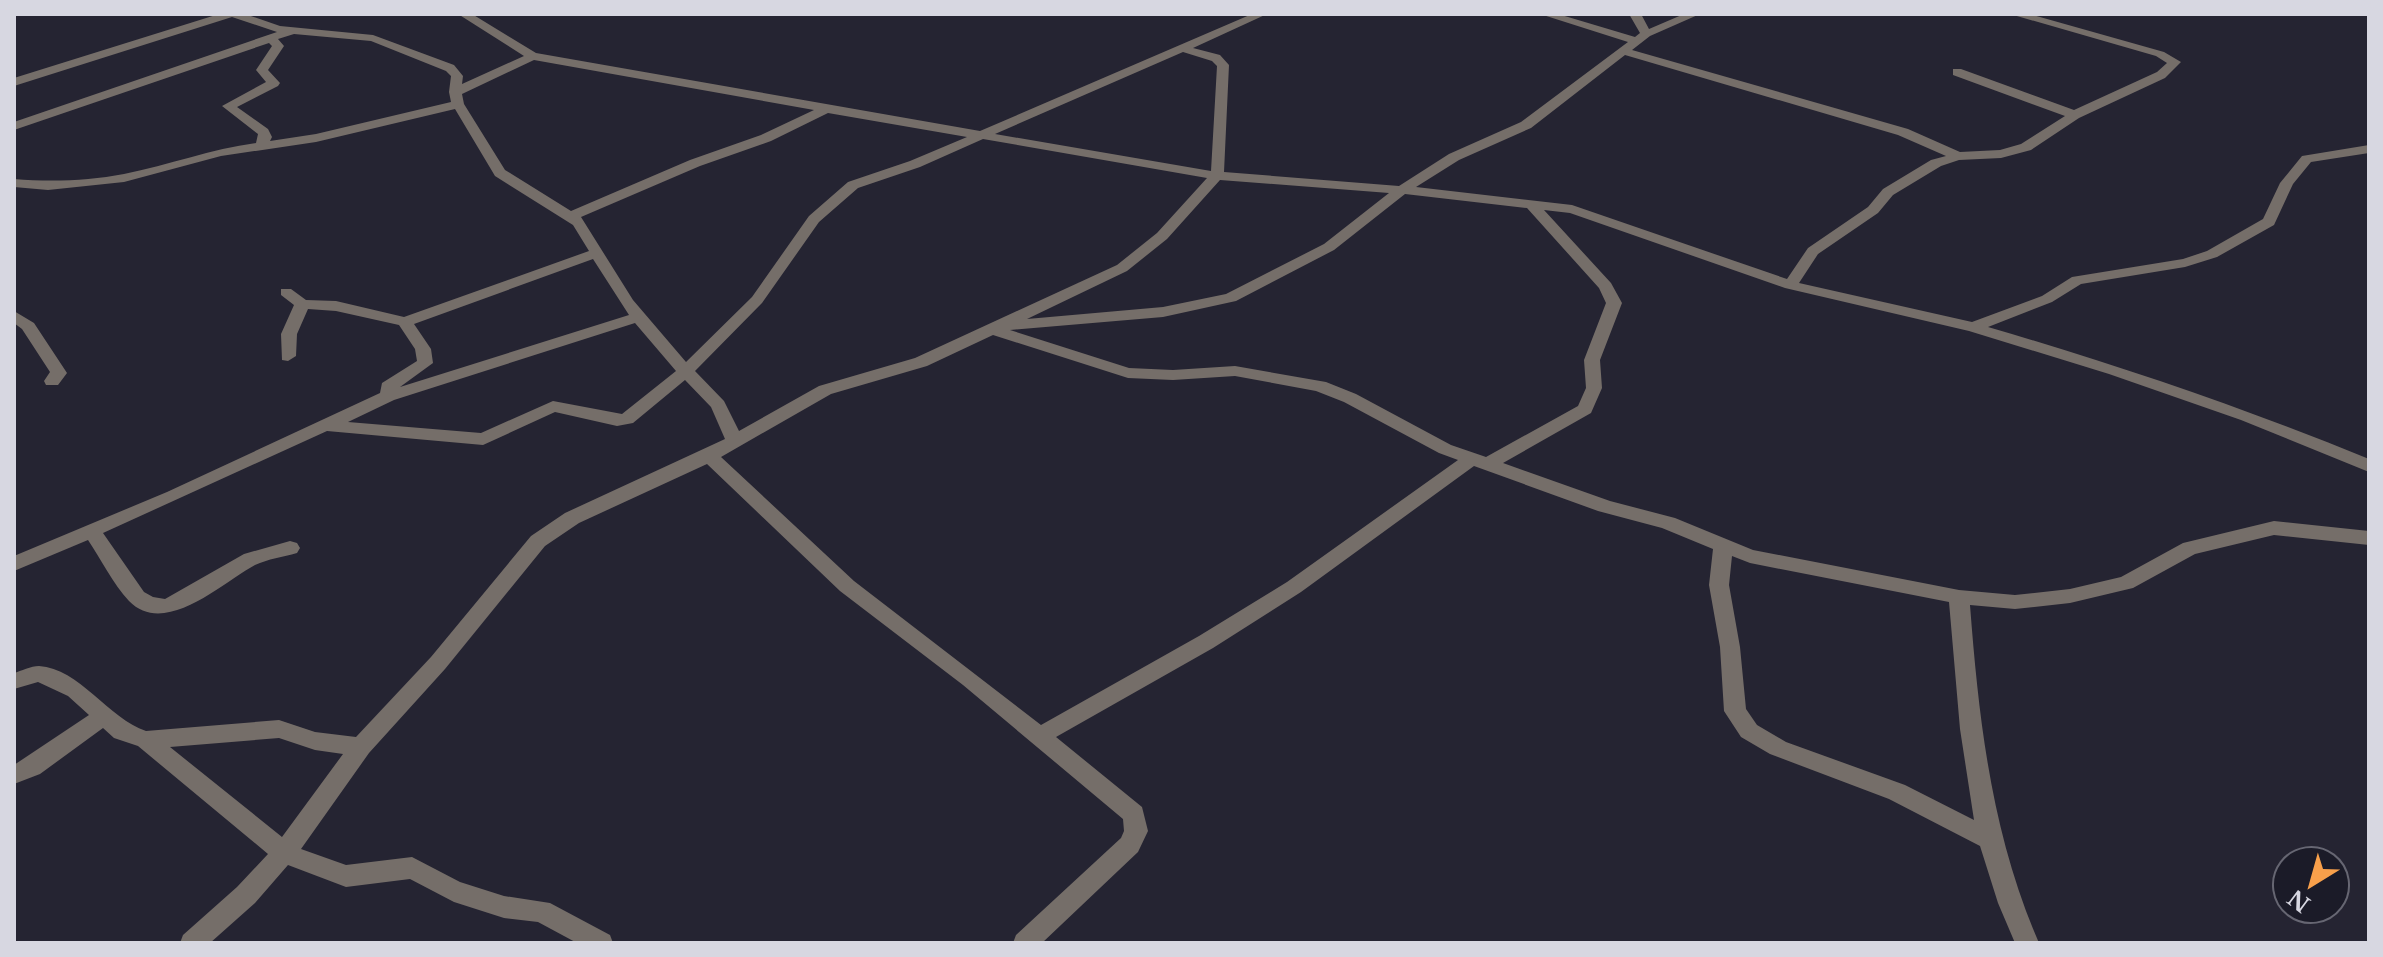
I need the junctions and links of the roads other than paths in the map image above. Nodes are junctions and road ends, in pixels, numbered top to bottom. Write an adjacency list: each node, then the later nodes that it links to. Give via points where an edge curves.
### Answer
1 (233, 14): 8 (street); 15 (street)
2 (464, 14): 13 (street)
3 (1261, 14): 11 (street)
4 (1546, 14): 10 (street)
5 (1635, 14): 10 (street)
6 (1694, 14): 10 (street)
7 (2016, 14): 18 (street, via 2175,62 2161,75)
8 (291, 31): 9 (street); 16 (street, via 373,38 450,68 457,76)
9 (270, 37): 19 (street); 21 (street, via 278,46 262,70 274,83 228,106 263,132)
10 (1642, 38): 12 (street)
11 (1182, 48): 20 (street); 24 (street, via 1222,61)
12 (1623, 51): 23 (street, via 1888,127); 26 (street, via 1526,125 1454,157)
13 (533, 56): 16 (street); 17 (street)
14 (1957, 72): 18 (street)
15 (14, 82)
16 (456, 98): 21 (street, via 316,138); 28 (street, via 500,173)
17 (826, 109): 20 (street); 28 (street)
18 (2075, 115): 23 (street, via 2026,147)
19 (14, 126)
20 (977, 134): 24 (street); 39 (street, via 915,164 853,185 814,219 757,300)
21 (261, 145): 25 (street, via 124,178 48,186)
22 (2369, 149): 36 (street, via 2307,159 2287,183 2269,222 2212,254 2077,280 2047,299)
23 (1958, 156): 30 (street, via 1888,192 1873,210 1813,251)
24 (1217, 176): 26 (street); 37 (street, via 1162,236 1122,268)
25 (14, 183)
26 (1402, 190): 27 (street); 37 (street, via 1329,247 1231,298 1163,312)
27 (1530, 203): 30 (street, via 1572,209); 45 (street, via 1606,286 1614,303 1592,360 1594,388 1585,409)
28 (572, 216): 29 (street)
29 (597, 253): 33 (street); 35 (street)
30 (1790, 285): 36 (street)
31 (286, 292): 32 (street)
32 (302, 304): 35 (street); 38 (street, via 289,334)
33 (639, 317): 39 (street); 41 (street)
34 (17, 322): 40 (street, via 59,373)
35 (405, 322): 41 (street, via 423,349 425,363 388,387)
36 (1973, 327): 46 (street, via 2232,411)
37 (996, 329): 43 (street, via 921,362 825,390); 45 (street, via 1128,373 1235,371 1320,386)
38 (288, 356)
39 (686, 371): 42 (street, via 627,419 553,406 483,439); 43 (street, via 718,405)
40 (52, 381)
41 (388, 396): 42 (street)
42 (323, 425): 47 (street)
43 (735, 441): 44 (street)
44 (709, 456): 55 (street, via 847,586); 57 (street, via 572,518 538,541)
45 (1479, 461): 49 (street, via 1668,523); 55 (street, via 1294,587)
46 (2369, 466)
47 (92, 531): 50 (street, via 137,597 167,607 251,559); 51 (street)
48 (2369, 538): 52 (street, via 2274,528 2190,548 2126,583 2070,596 2015,602)
49 (1723, 547): 52 (street); 59 (street, via 1719,585 1735,711 1749,731 1778,748 1897,792)
50 (290, 548)
51 (14, 564)
52 (1959, 597): 59 (street, via 1966,696)
53 (14, 681): 54 (street, via 38,674 49,678 75,690)
54 (102, 717): 56 (street, via 122,732); 58 (street)
55 (1040, 736): 63 (street, via 1134,814 1136,831 1130,845)
56 (146, 740): 57 (street, via 279,729 315,741); 60 (street)
57 (361, 747): 60 (street)
58 (14, 775)
59 (1992, 840): 64 (street)
60 (284, 853): 61 (street); 62 (street, via 346,876 412,868 454,891 504,907 541,911)
61 (192, 943)
62 (601, 943)
63 (1025, 943)
64 (2027, 943)

